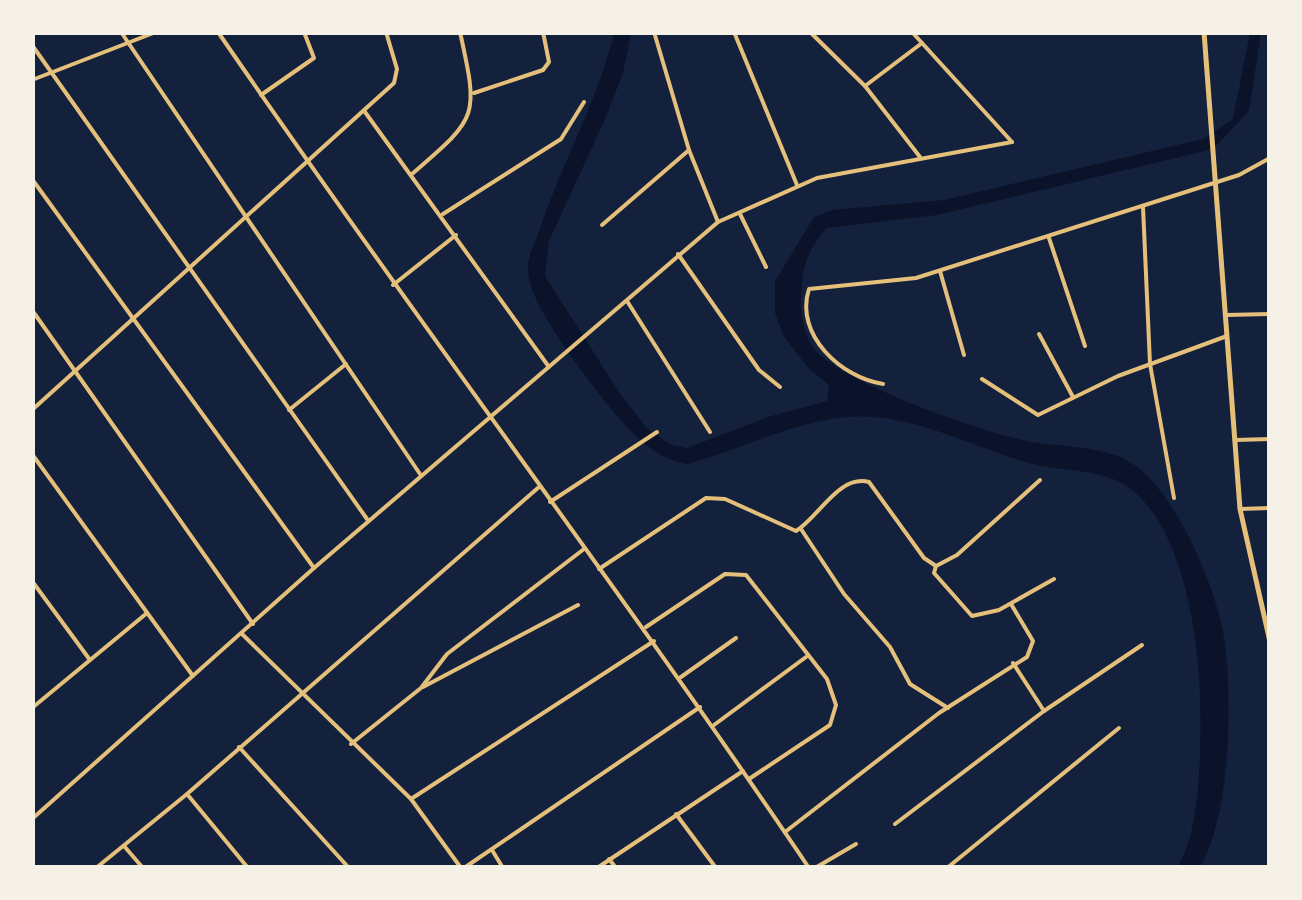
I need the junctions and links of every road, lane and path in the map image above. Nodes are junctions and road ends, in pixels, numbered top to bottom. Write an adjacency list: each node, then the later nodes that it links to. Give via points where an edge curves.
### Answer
1 (121, 32): 13 (street)
2 (156, 32): 13 (street)
3 (218, 32): 20 (street)
4 (304, 32): 20 (street, via 314,58)
5 (386, 32): 22 (street, via 397,77)
6 (460, 32): 19 (street)
7 (543, 32): 19 (street, via 549,62 544,70)
8 (654, 32): 23 (street)
9 (734, 32): 30 (street)
10 (810, 32): 18 (street)
11 (912, 32): 14 (street)
12 (1204, 32): 29 (main road)
13 (128, 43): 16 (street); 34 (street)
14 (922, 43): 18 (street); 25 (street, via 1012,142)
15 (32, 45): 16 (street)
16 (51, 72): 17 (street); 41 (street)
17 (32, 80)
18 (865, 86): 25 (street)
19 (474, 93): 27 (street, via 467,123)
20 (261, 95): 26 (street)
21 (584, 102): 32 (street, via 561,138)
22 (365, 112): 26 (street); 27 (street)
23 (689, 150): 35 (street); 36 (street)
24 (1270, 158): 29 (street)
25 (921, 159): 30 (street)
26 (306, 165): 34 (street); 43 (street)
27 (412, 174): 32 (street)
28 (32, 179): 48 (street)
29 (1216, 180): 31 (street); 47 (main road)
30 (796, 184): 33 (street)
31 (1143, 207): 38 (street); 54 (street)
32 (443, 214): 37 (street)
33 (740, 214): 35 (street); 40 (street)
34 (248, 217): 41 (street); 53 (street)
35 (718, 222): 39 (street)
36 (602, 225)
37 (456, 234): 43 (street); 55 (street)
38 (1049, 238): 42 (street); 51 (street)
39 (678, 254): 44 (street); 59 (street, via 759,370)
40 (766, 267)
41 (189, 270): 48 (street); 62 (street)
42 (940, 271): 52 (street); 58 (street, via 809,289 807,309 821,350 860,379)
43 (393, 285): 63 (street)
44 (627, 301): 55 (street); 65 (street)
45 (32, 310): 56 (street)
46 (1270, 314): 47 (street)
47 (1226, 315): 50 (main road)
48 (132, 317): 56 (street); 80 (street)
49 (1039, 334): 60 (street)
50 (1227, 336): 54 (street); 67 (main road)
51 (1085, 346)
52 (964, 355)
53 (346, 364): 62 (street); 69 (street)
54 (1150, 364): 60 (street); 72 (street)
55 (549, 366): 63 (street)
56 (74, 372): 61 (street); 87 (street)
57 (982, 378): 60 (street, via 1038,415)
58 (883, 384)
59 (780, 387)
60 (1073, 396)
61 (32, 410)
62 (289, 410): 76 (street)
63 (486, 417): 69 (street); 71 (street)
64 (657, 432): 73 (street)
65 (710, 432)
66 (1270, 439): 67 (street)
67 (1235, 440): 75 (main road)
68 (32, 454): 86 (street)
69 (420, 474): 76 (street)
70 (1040, 480): 79 (street)
71 (539, 487): 73 (street); 100 (street)
72 (1174, 498)
73 (550, 502): 78 (street)
74 (1270, 508): 75 (street)
75 (1240, 509): 92 (main road)
76 (368, 521): 80 (street)
77 (801, 529): 79 (street, via 844,485 869,482); 81 (street, via 720,497 706,498); 103 (street, via 910,684)
78 (585, 548): 81 (street); 99 (street, via 447,654)
79 (936, 566): 84 (street, via 934,573 972,616)
80 (314, 568): 87 (street)
81 (599, 569): 88 (street)
82 (1054, 579): 84 (street)
83 (32, 581): 95 (street)
84 (1011, 604): 96 (street, via 1034,644)
85 (578, 605): 99 (street)
86 (147, 613): 95 (street); 97 (street)
87 (253, 624): 89 (street)
88 (645, 628): 91 (street); 94 (street, via 738,572)
89 (242, 634): 97 (street); 100 (street)
90 (736, 638): 98 (street)
91 (654, 642): 98 (street); 112 (street)
92 (1270, 642)
93 (1142, 646): 104 (street)
94 (807, 656): 105 (street); 110 (street, via 831,685 834,716)
95 (90, 660): 102 (street)
96 (1013, 663): 103 (street); 104 (street)
97 (193, 676): 114 (street)
98 (681, 677): 101 (street)
99 (421, 688): 107 (street)
100 (299, 692): 107 (street); 108 (street)
101 (701, 706): 105 (street); 119 (street)
102 (32, 708)
103 (948, 708): 116 (street)
104 (1044, 712): 115 (street)
105 (714, 725): 109 (street)
106 (1119, 728): 131 (street)
107 (351, 744): 112 (street)
108 (239, 747): 111 (street); 124 (street)
109 (743, 770): 110 (street); 113 (street)
110 (749, 779): 116 (street)
111 (187, 794): 118 (street); 123 (street)
112 (411, 799): 125 (street)
113 (676, 814): 120 (street); 129 (street)
114 (32, 819)
115 (895, 824)
116 (785, 832): 130 (street)
117 (856, 844): 130 (street)
118 (124, 846): 121 (street); 122 (street)
119 (492, 850): 125 (street); 126 (street)
120 (609, 859): 127 (street); 128 (street)
121 (96, 868)
122 (142, 868)
123 (248, 868)
124 (348, 868)
125 (463, 868)
126 (503, 868)
127 (597, 868)
128 (616, 868)
129 (716, 868)
130 (812, 868)
131 (947, 868)

